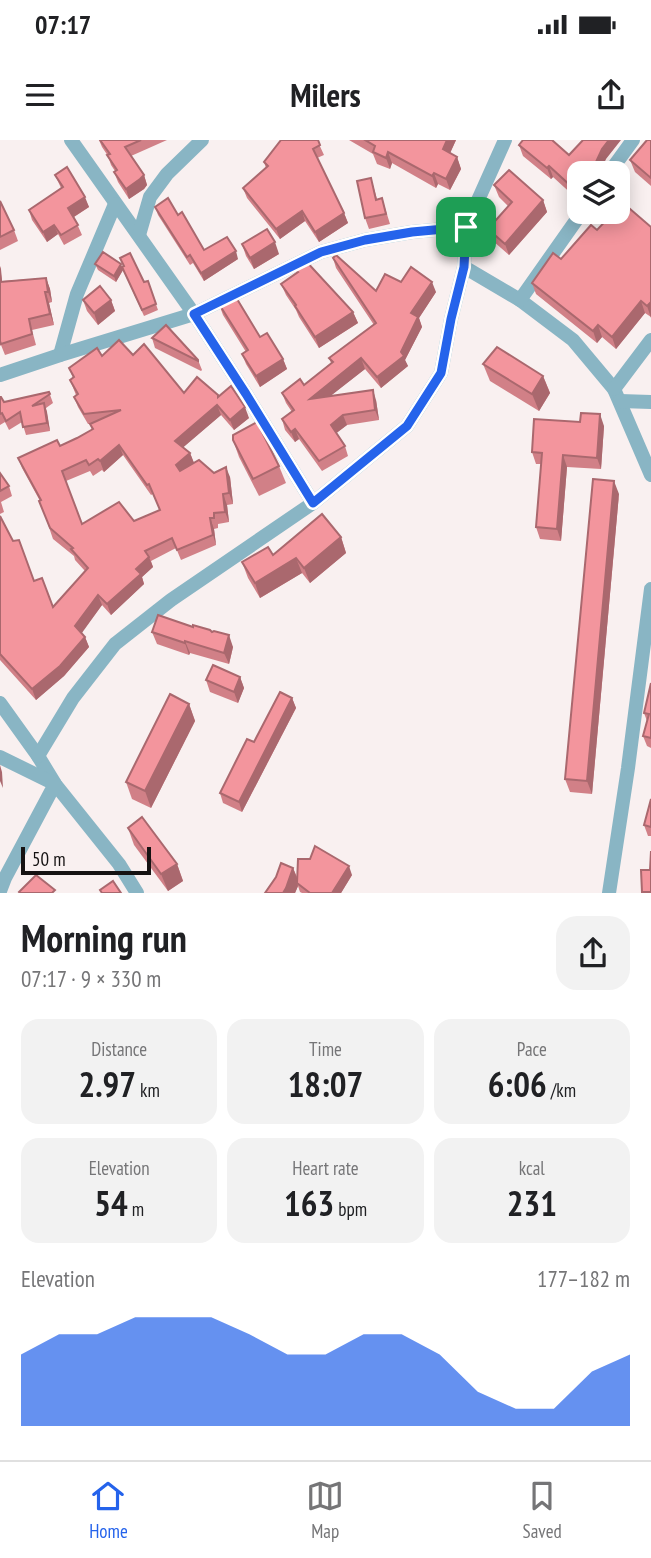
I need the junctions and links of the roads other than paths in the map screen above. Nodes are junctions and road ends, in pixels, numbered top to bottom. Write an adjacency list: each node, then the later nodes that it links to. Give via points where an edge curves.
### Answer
1 (71, 140): 6 (street)
2 (202, 140): 9 (street, via 150,197)
3 (505, 140): 8 (street)
4 (633, 140): 5 (street)
5 (618, 161)
6 (116, 204): 9 (street); 14 (street, via 77,294)
7 (574, 224): 11 (street)
8 (466, 227): 10 (street); 12 (street, via 365,240 321,252)
9 (139, 235): 12 (street)
10 (464, 267): 11 (street); 19 (street, via 441,373 414,416)
11 (520, 300): 16 (street, via 573,340)
12 (194, 314): 14 (street); 19 (street)
13 (651, 340): 16 (street)
14 (60, 355): 15 (street)
15 (0, 375)
16 (617, 395): 17 (street); 18 (street)
17 (651, 402)
18 (651, 475)
19 (313, 503): 22 (street, via 115,644)
20 (651, 589): 27 (street)
21 (0, 703): 22 (street)
22 (38, 756): 24 (street)
23 (0, 757): 24 (street)
24 (55, 784): 25 (street); 26 (street)
25 (0, 891)
26 (137, 893)
27 (610, 893)

